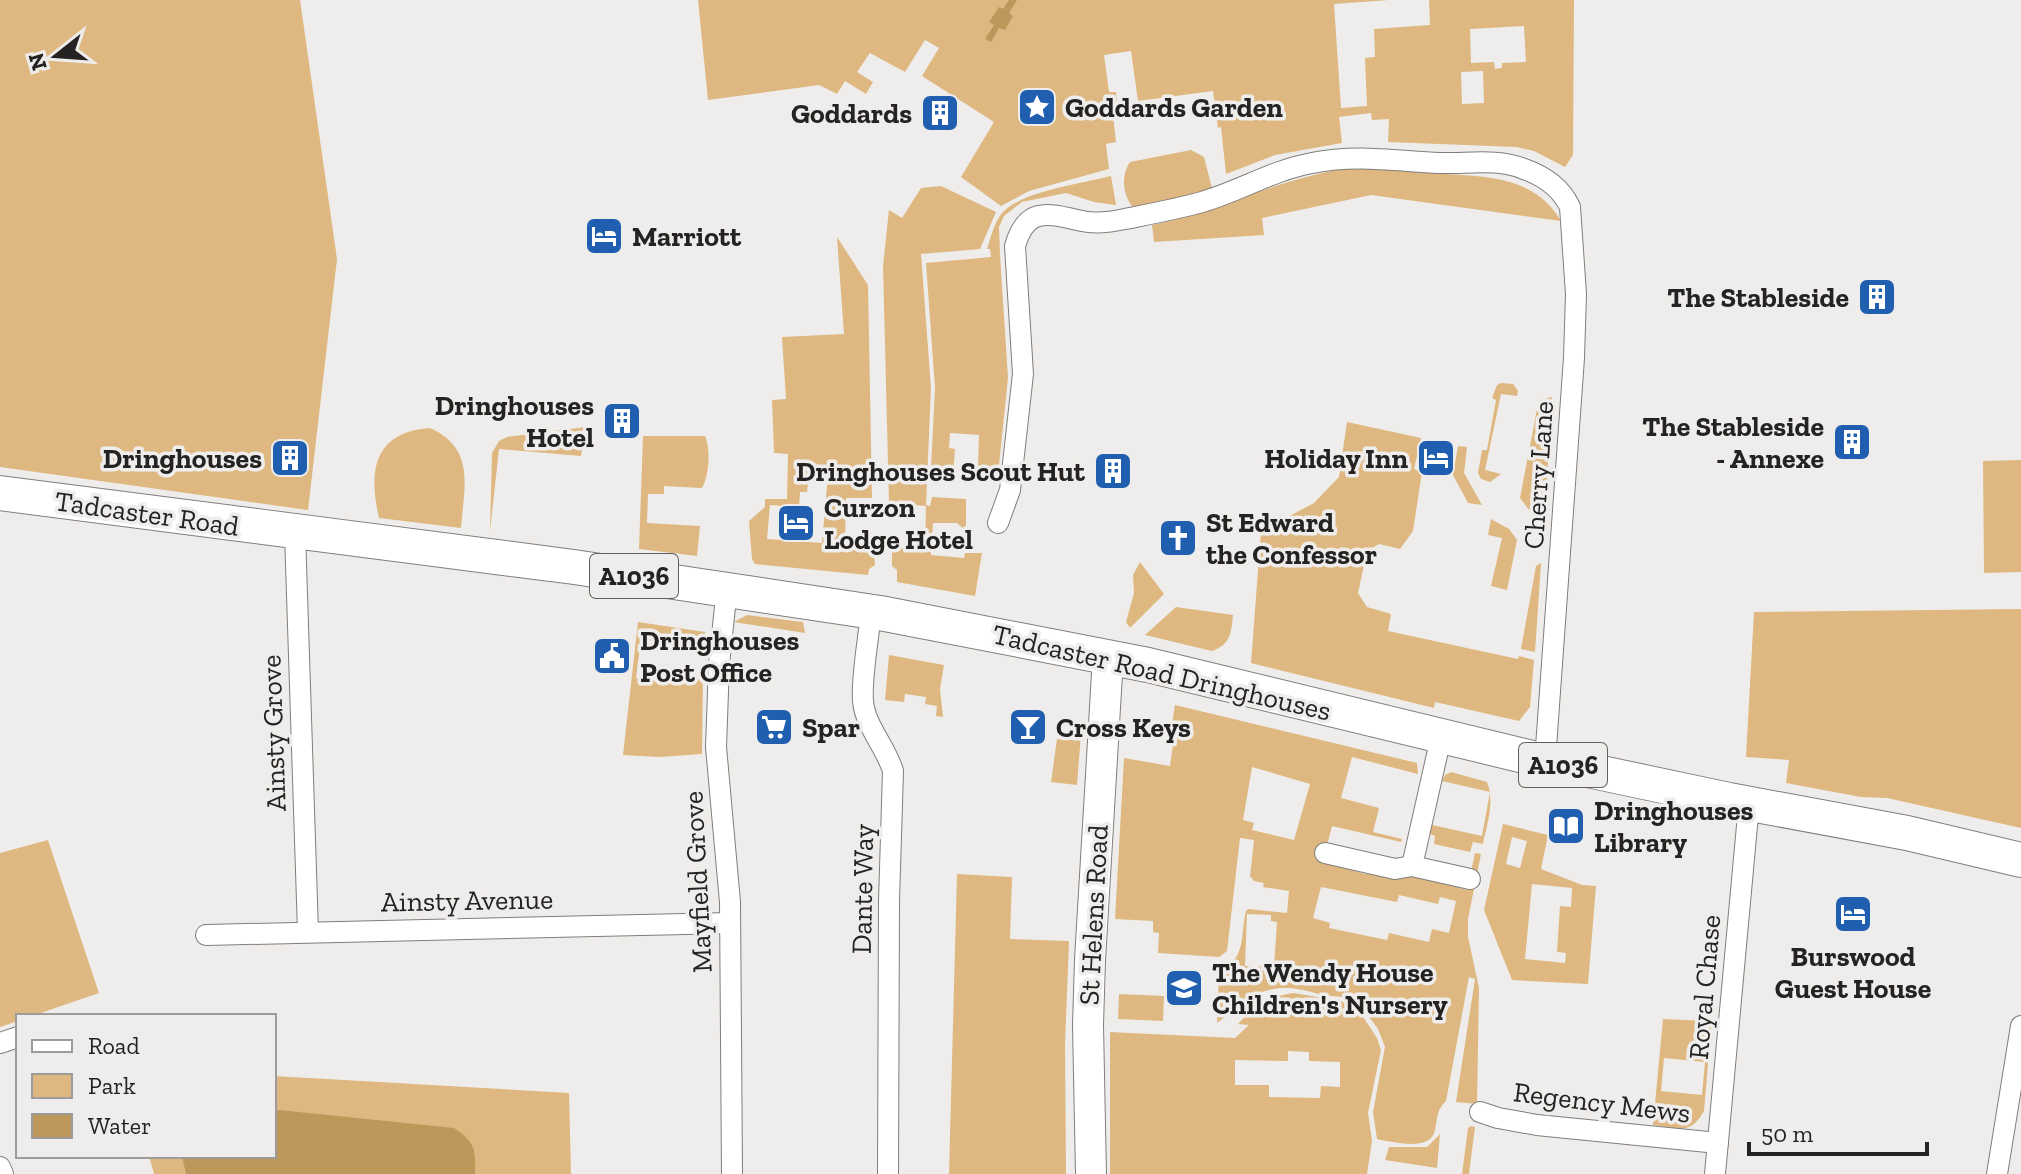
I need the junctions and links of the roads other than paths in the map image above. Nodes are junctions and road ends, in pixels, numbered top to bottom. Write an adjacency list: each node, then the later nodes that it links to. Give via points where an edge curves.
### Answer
1 (0, 493): 3 (main road, Tadcaster Road / A1036)
2 (998, 523): 8 (street, Cherry Lane, via 1010,490 1023,374 1015,246 1028,220 1060,214 1084,222 1125,219 1203,202 1282,170 1344,157 1510,165 1547,180 1570,207 1576,294)
3 (295, 533): 4 (main road, Tadcaster Road Dringhouses / A1036); 15 (street, Ainsty Grove)
4 (727, 588): 5 (main road, Tadcaster Road Dringhouses / A1036); 14 (street, Mayfield Grove, via 716,747)
5 (871, 612): 6 (main road, Tadcaster Road Dringhouses / A1036); 23 (street, Dante Way, via 863,702 893,771)
6 (1108, 657): 7 (main road, Tadcaster Road Dringhouses / A1036); 24 (street, St Helens Road, via 1090,960)
7 (1441, 737): 8 (main road, Tadcaster Road Dringhouses / A1036); 12 (street)
8 (1545, 761): 9 (main road, Tadcaster Road Dringhouses / A1036)
9 (1749, 804): 11 (main road, Tadcaster Road Dringhouses / A1036); 19 (street, Royal Chase)
10 (1325, 853): 12 (street, via 1395,869)
11 (2021, 860)
12 (1412, 866): 13 (street)
13 (1470, 879)
14 (730, 923): 15 (street, Ainsty Avenue); 22 (street, Mayfield Grove)
15 (308, 932): 16 (street, Ainsty Avenue)
16 (206, 935)
17 (2021, 1026): 26 (street)
18 (1480, 1112): 19 (street, Regency Mews, via 1537,1125)
19 (1718, 1143): 25 (street, Royal Chase)
20 (0, 1167): 21 (street)
21 (3, 1174)
22 (732, 1174)
23 (888, 1174)
24 (1091, 1174)
25 (1715, 1174)
26 (1997, 1174)

